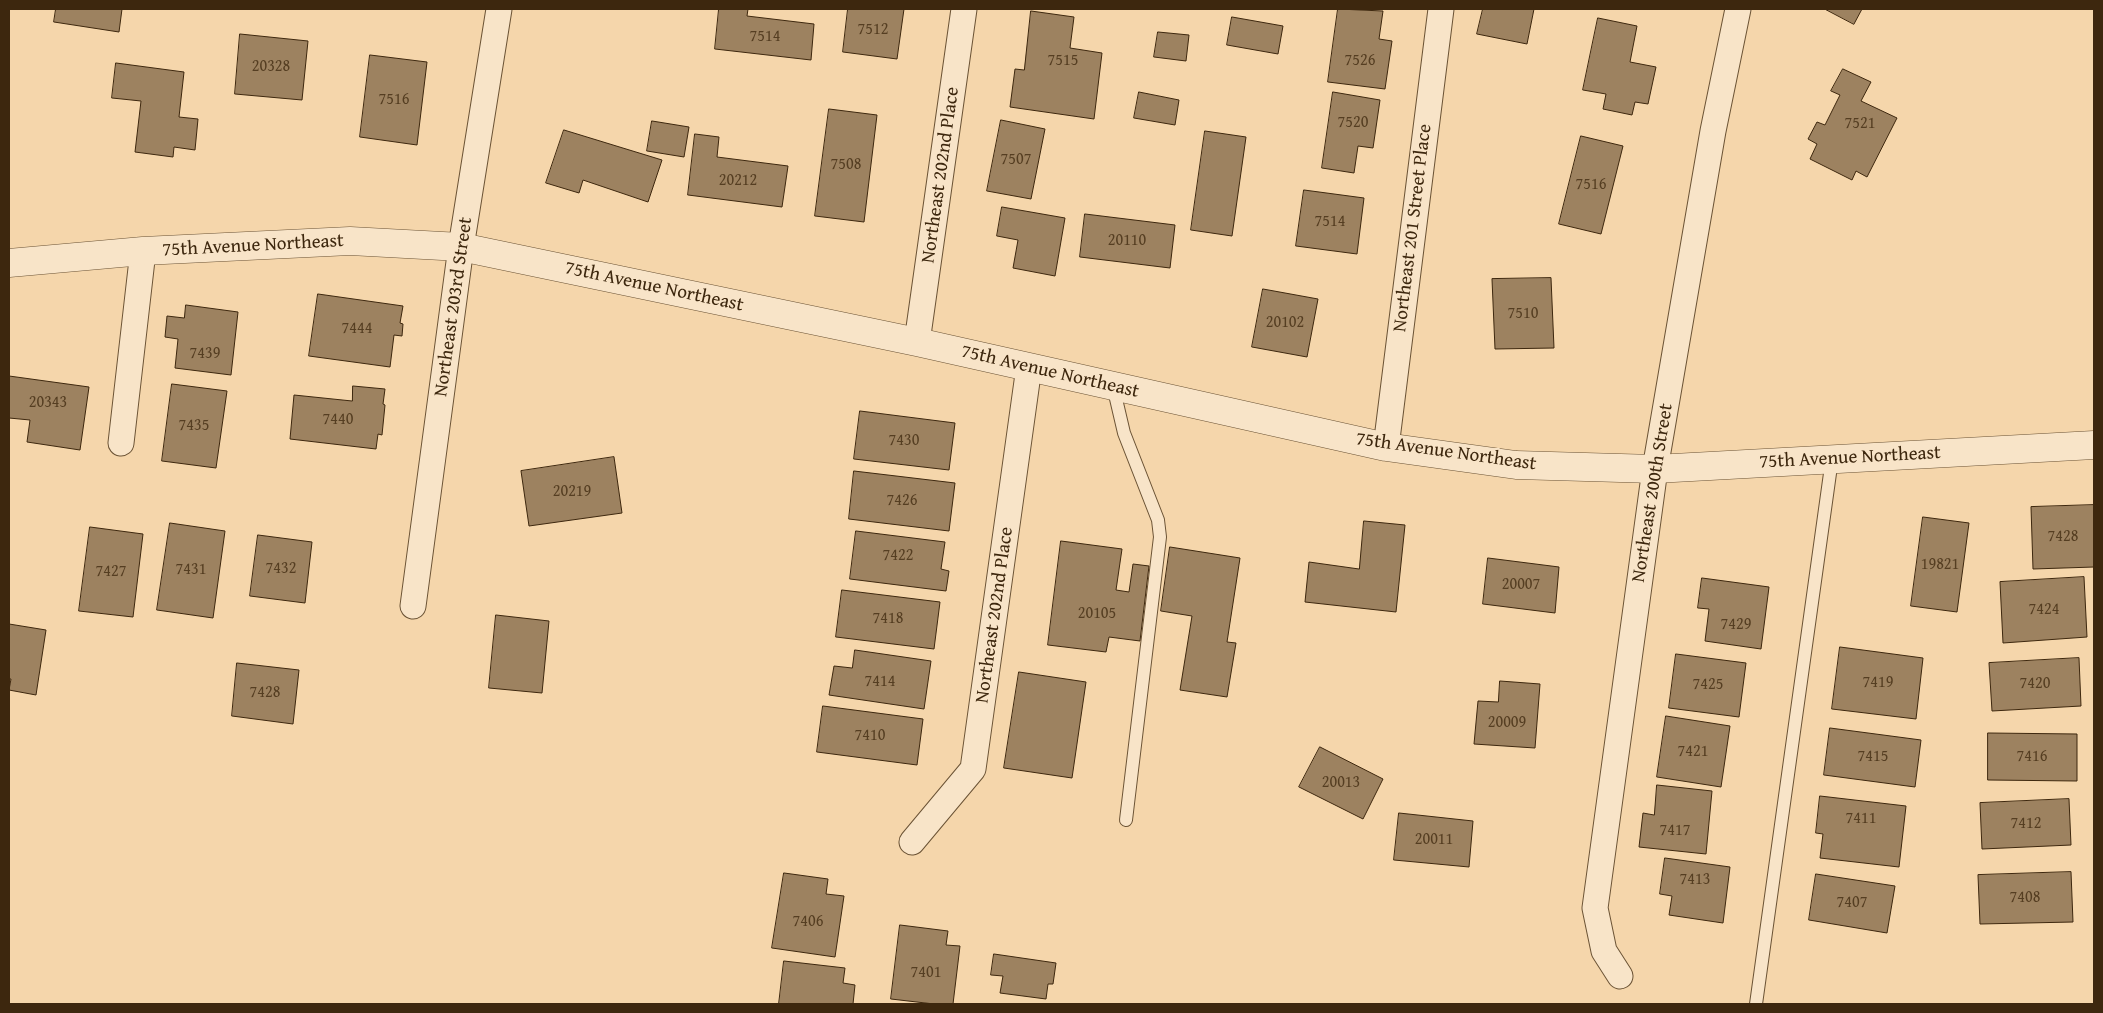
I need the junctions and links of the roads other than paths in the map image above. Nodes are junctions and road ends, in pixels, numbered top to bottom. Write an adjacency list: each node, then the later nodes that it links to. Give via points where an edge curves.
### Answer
1 (499, 9): 5 (street, Northeast 203rd Street)
2 (964, 9): 8 (street, Northeast 202nd Place)
3 (1441, 9): 13 (street, Northeast 201 Street Place)
4 (1738, 9): 15 (street, Northeast 200th Street)
5 (461, 247): 6 (street, 75th Avenue Northeast, via 350,241); 8 (street, 75th Avenue Northeast); 16 (street, Northeast 203rd Street)
6 (143, 251): 7 (street, 75th Avenue Northeast); 11 (street)
7 (9, 263)
8 (917, 342): 9 (street, 75th Avenue Northeast)
9 (1029, 367): 10 (street, 75th Avenue Northeast); 18 (street, Northeast 202nd Place, via 974,769)
10 (1113, 386): 13 (street, 75th Avenue Northeast); 17 (lane, via 1124,433 1153,505 1160,537)
11 (121, 443)
12 (2094, 444): 14 (street, 75th Avenue Northeast)
13 (1386, 447): 15 (street, 75th Avenue Northeast, via 1516,465)
14 (1832, 459): 15 (street, 75th Avenue Northeast); 20 (lane)
15 (1655, 469): 19 (street, Northeast 200th Street, via 1595,908 1604,951)
16 (413, 606)
17 (1126, 820)
18 (912, 842)
19 (1620, 976)
20 (1756, 1004)

